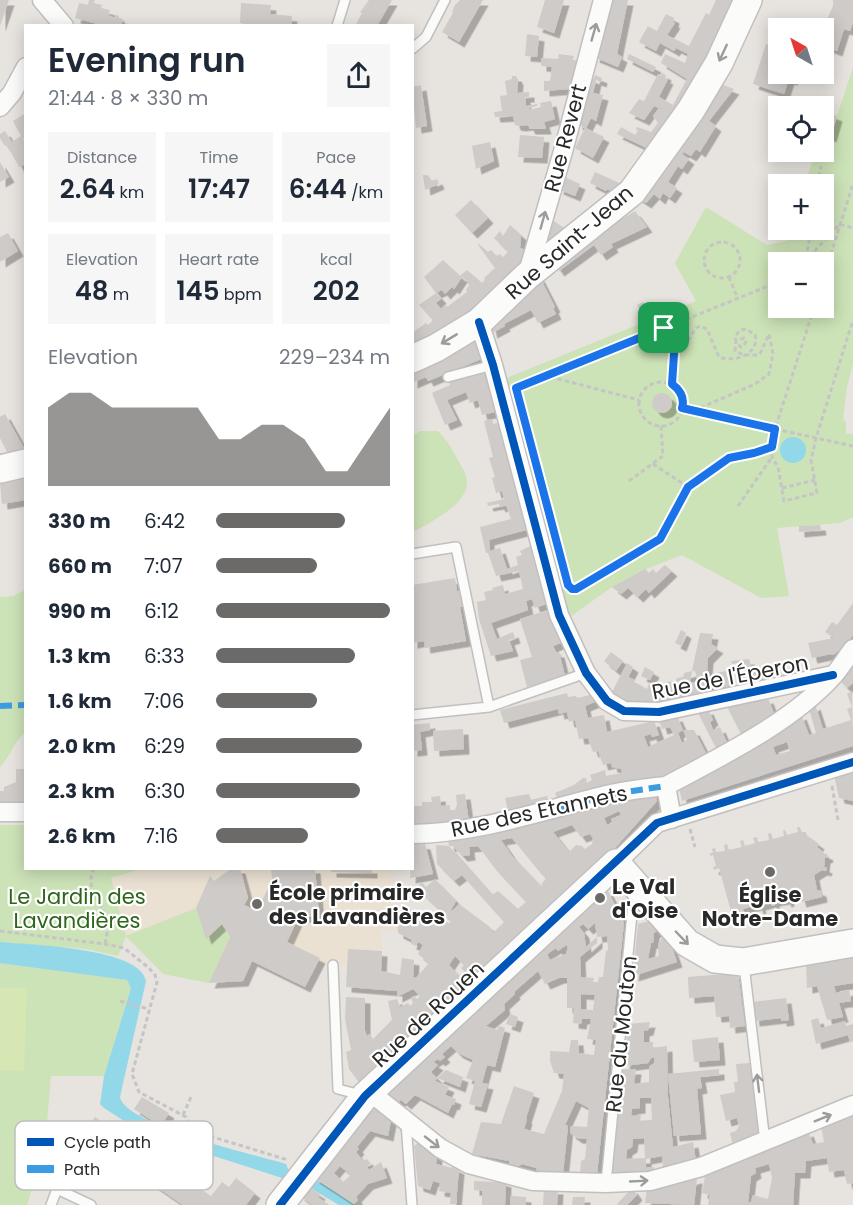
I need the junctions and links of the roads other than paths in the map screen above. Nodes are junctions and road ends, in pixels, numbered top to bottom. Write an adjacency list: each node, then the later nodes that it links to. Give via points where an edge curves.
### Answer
1 (345, 0): 7 (lane)
2 (445, 0): 8 (lane, via 426,37)
3 (603, 0): 11 (street, Rue Revert, one-way to 3)
4 (748, 0): 11 (street, Rue Saint-Jean, one-way to 11, via 691,110 632,192)
5 (46, 12): 6 (street)
6 (61, 24)
7 (338, 24)
8 (414, 46)
9 (24, 71): 10 (street)
10 (0, 107)
11 (527, 276): 12 (street, Rue Saint-Jean)
12 (479, 322): 13 (street, Rue Saint-Jean, one-way to 13); 14 (street, Rue de l'Éperon)
13 (414, 357)
14 (493, 365): 15 (lane); 20 (street, Rue de l'Éperon, via 559,615)
15 (448, 377)
16 (24, 463): 17 (street)
17 (0, 469)
18 (414, 554): 22 (lane, via 456,547)
19 (853, 649): 21 (street, Rue des Etannets)
20 (586, 673): 21 (street, Rue de l'Éperon, via 607,701 624,711 637,712 659,712); 22 (lane)
21 (834, 675): 25 (street, Rue des Etannets, via 806,701 762,732)
22 (489, 707): 23 (lane)
23 (414, 715)
24 (853, 762): 28 (street)
25 (666, 786): 28 (street); 29 (street, Rue des Etannets, via 612,794 512,820)
26 (0, 812): 27 (street)
27 (24, 812)
28 (672, 819): 30 (street, via 657,823)
29 (414, 834)
30 (616, 863): 31 (street); 35 (street, Rue de Rouen)
31 (635, 885): 33 (street, one-way to 33, via 687,944 715,959); 39 (lane, Rue du Mouton)
32 (853, 943): 33 (street)
33 (743, 962): 38 (lane, one-way to 33)
34 (333, 965): 35 (lane, via 338,1089)
35 (367, 1094): 37 (street); 44 (street, Rue de Rouen)
36 (853, 1105): 38 (street, one-way to 36)
37 (406, 1121): 39 (street, one-way to 39, via 440,1148 469,1164 533,1180); 45 (lane)
38 (765, 1142): 39 (street, one-way to 38, via 650,1181 701,1167)
39 (606, 1183)
40 (57, 1190): 42 (lane)
41 (59, 1190): 43 (lane)
42 (51, 1205)
43 (91, 1205)
44 (279, 1205)
45 (412, 1205)

